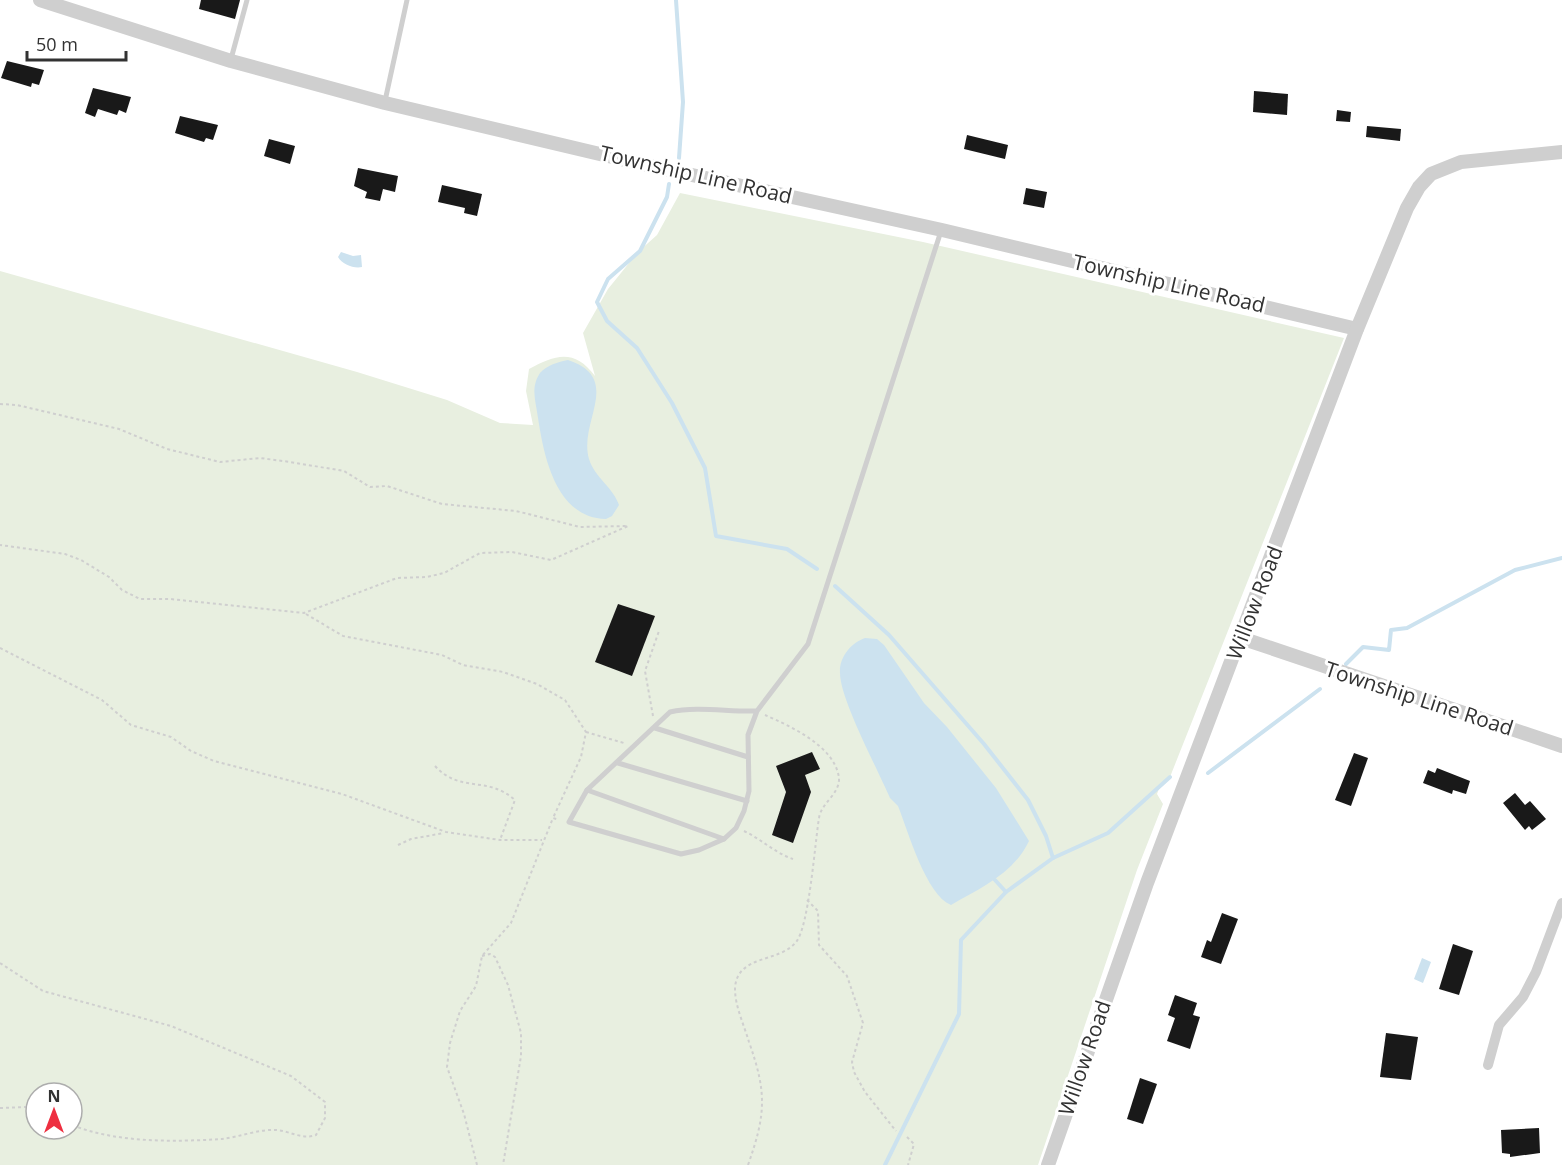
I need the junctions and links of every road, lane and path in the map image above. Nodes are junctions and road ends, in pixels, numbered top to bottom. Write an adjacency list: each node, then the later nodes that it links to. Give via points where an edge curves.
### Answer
1 (40, 0): 4 (street, Township Line Road)
2 (247, 0): 4 (lane)
3 (407, 0): 5 (lane)
4 (231, 61): 5 (street, Township Line Road)
5 (385, 103): 7 (street, Township Line Road)
6 (1562, 152): 8 (street, Willow Road, via 1461,162 1431,174 1407,208)
7 (942, 230): 8 (street, Township Line Road); 15 (lane, via 808,644)
8 (1357, 329): 13 (street, Willow Road)
9 (0, 404): 11 (path, via 119,429 167,449 220,462 260,458 290,462 344,471 370,487 387,486 442,504 516,511 580,527 628,526 551,560 512,552 480,553 444,573 397,578)
10 (0, 545): 11 (path, via 65,554 140,599)
11 (304, 613): 17 (path, via 344,636 442,655 463,665 503,672 537,684 565,700)
12 (659, 631): 16 (path, via 645,671)
13 (1241, 638): 19 (street, Township Line Road); 48 (street, Willow Road, via 1147,883)
14 (0, 648): 28 (path, via 102,700 131,725 171,737 214,761 342,794)
15 (757, 711): 16 (lane, via 687,708 670,712); 20 (lane, via 748,735); 34 (path, via 810,738 839,778 820,812)
16 (655, 728): 18 (lane); 20 (lane)
17 (586, 732): 18 (path); 25 (path, via 581,757)
18 (634, 746): 21 (lane)
19 (1562, 746)
20 (748, 757): 24 (lane)
21 (618, 763): 23 (lane); 24 (lane)
22 (435, 765): 30 (path, via 454,781 489,784 503,789 515,800)
23 (586, 790): 26 (lane); 29 (lane)
24 (747, 801): 27 (lane)
25 (553, 818): 26 (path); 31 (path)
26 (569, 822): 29 (lane, via 681,854)
27 (736, 828): 29 (lane); 33 (path)
28 (446, 832): 30 (path); 32 (path)
29 (724, 839)
30 (500, 840): 31 (path)
31 (542, 840): 36 (path, via 511,923)
32 (398, 845)
33 (793, 859)
34 (807, 900): 42 (path, via 818,911 819,945 847,976 863,1023 852,1062 854,1072); 46 (path, via 803,931 796,942 786,951 750,963 735,988 758,1066 764,1104 761,1128)
35 (1562, 903): 38 (street, via 1536,972 1523,997 1499,1025)
36 (482, 956): 44 (path, via 476,986 455,1024 447,1067); 45 (path, via 495,957 508,985 521,1033 521,1056)
37 (0, 963): 41 (path, via 43,991 171,1026 291,1076 326,1102 325,1118 316,1135 308,1138 275,1130 223,1139 110,1136)
38 (1488, 1065)
39 (24, 1107): 40 (path)
40 (0, 1108)
41 (84, 1128)
42 (896, 1131)
43 (907, 1137): 47 (path, via 914,1144)
44 (477, 1165)
45 (503, 1165)
46 (748, 1165)
47 (908, 1165)
48 (1048, 1165)

